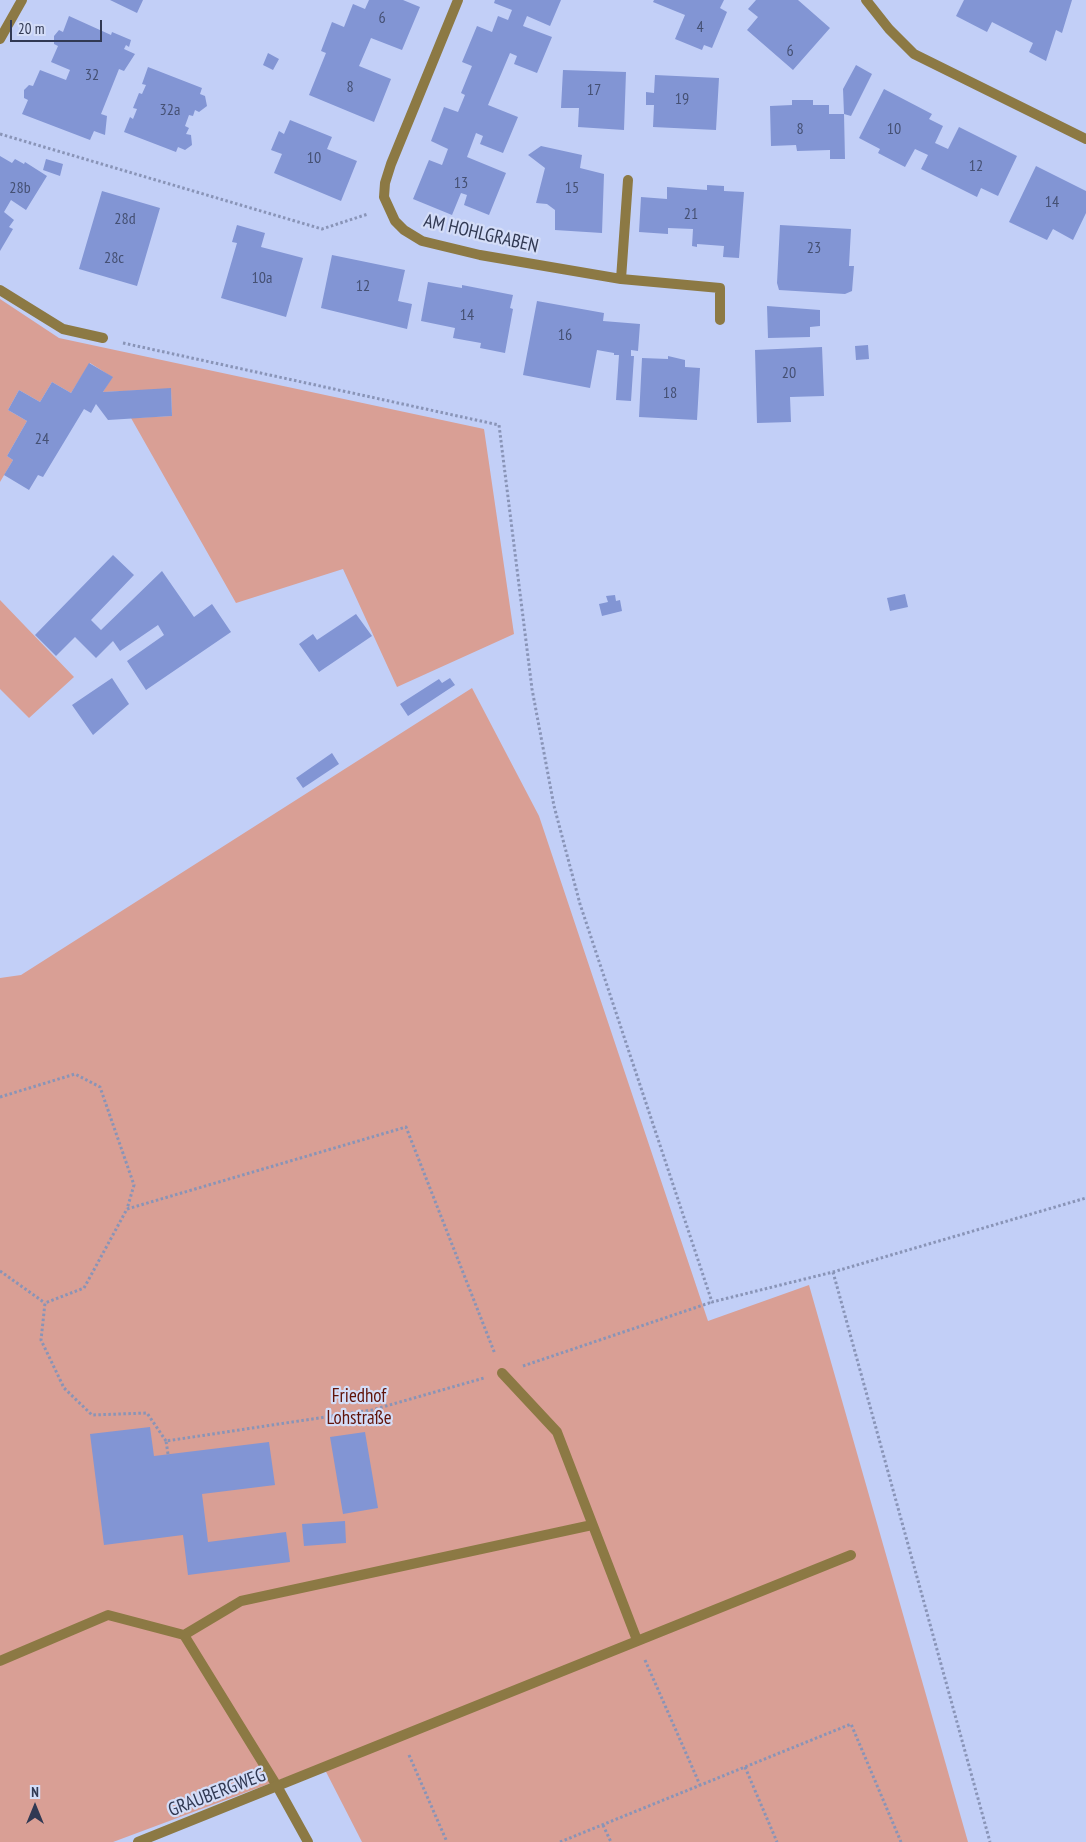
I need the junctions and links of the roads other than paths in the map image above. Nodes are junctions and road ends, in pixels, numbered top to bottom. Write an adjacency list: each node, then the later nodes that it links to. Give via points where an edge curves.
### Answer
1 (22, 0): 4 (street)
2 (458, 0): 7 (street, AM HOHLGRABEN, via 391,164 384,197 388,208 404,230 438,246)
3 (866, 0): 5 (street, via 914,54)
4 (0, 39)
5 (1086, 139)
6 (628, 180): 7 (street)
7 (621, 279): 9 (street, AM HOHLGRABEN, via 720,288)
8 (0, 290): 10 (street, via 63,329)
9 (720, 320)
10 (103, 338)
11 (502, 1373): 12 (street, via 556,1432)
12 (592, 1526): 14 (street, via 241,1601); 15 (street)
13 (851, 1555): 15 (street)
14 (184, 1635): 16 (street, via 108,1615); 17 (street)
15 (637, 1640): 17 (street)
16 (0, 1661)
17 (277, 1786): 18 (street, GRAUBERGWEG); 19 (street, GRAUBERGWEG)
18 (138, 1842)
19 (308, 1842)

